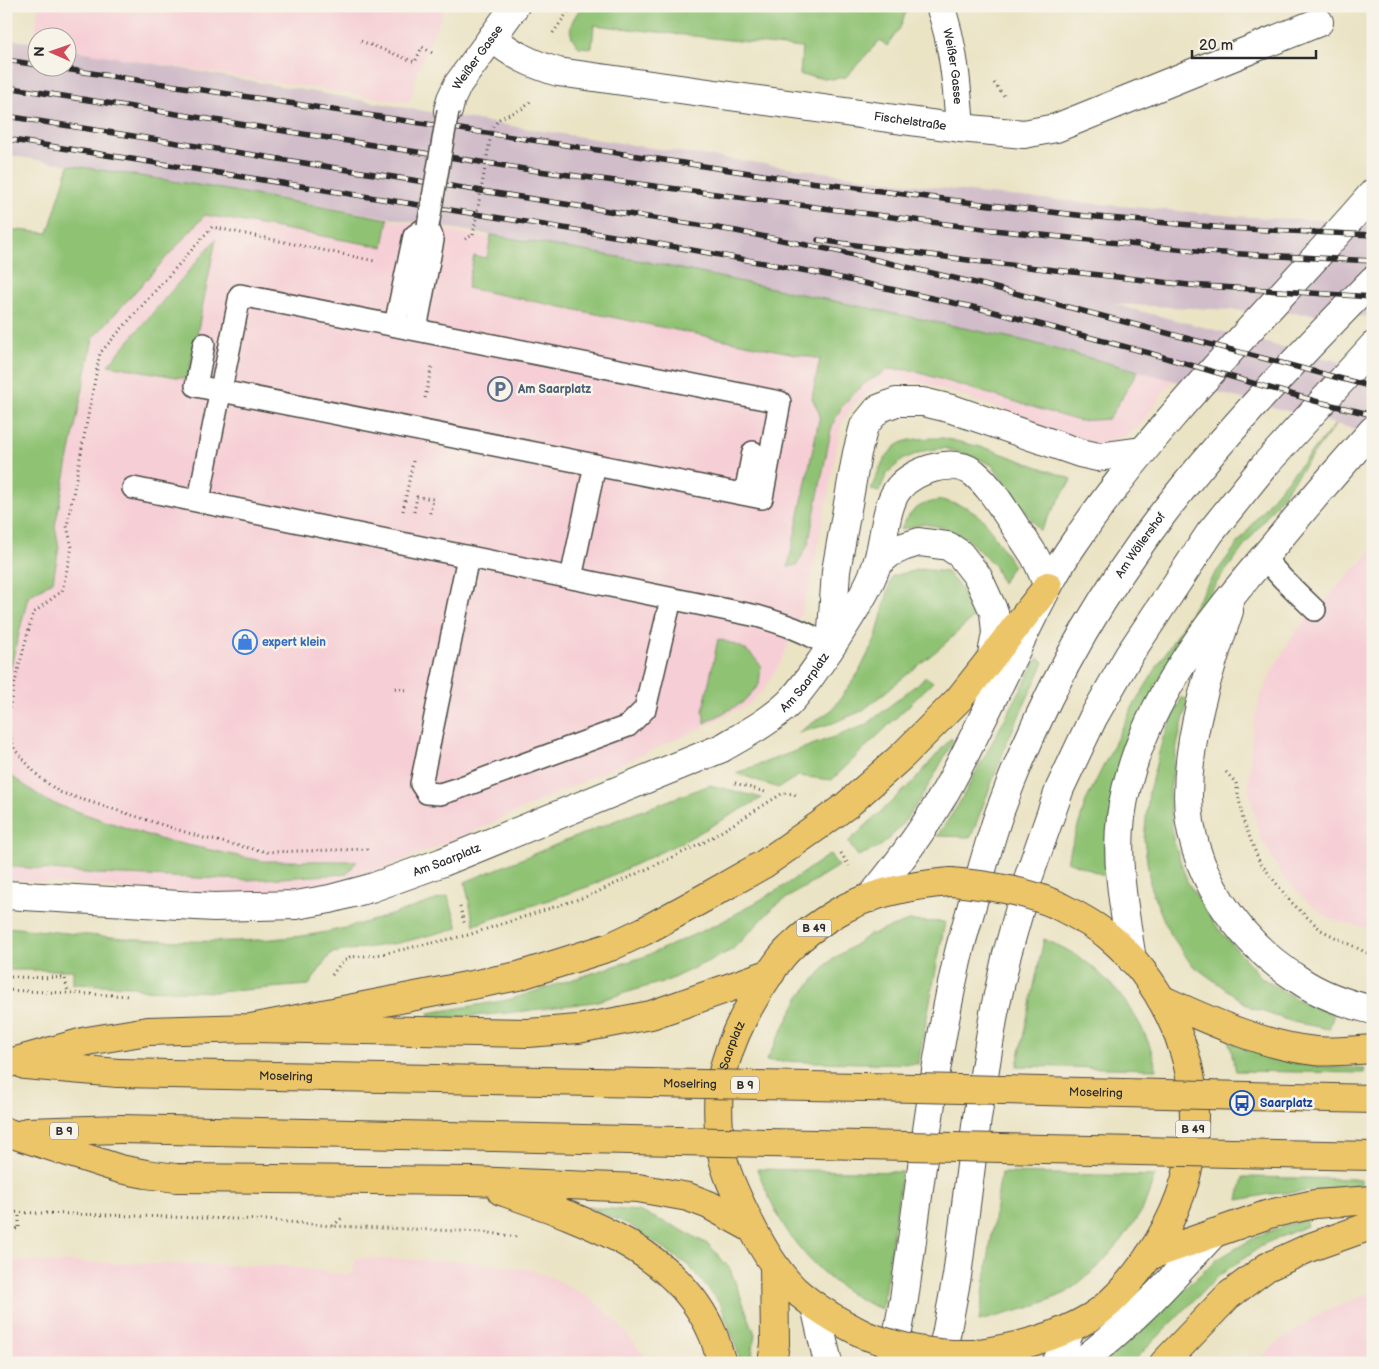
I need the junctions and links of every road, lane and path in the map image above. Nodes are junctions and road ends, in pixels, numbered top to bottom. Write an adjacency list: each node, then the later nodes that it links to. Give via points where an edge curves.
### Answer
1 (514, 6): 4 (street, Weißer Gasse)
2 (940, 6): 11 (street, Weißer Gasse, via 947,25 957,83)
3 (1319, 22): 11 (street, Fischelstraße, via 1056,128 1024,134)
4 (492, 37): 9 (street, Weißer Gasse, via 458,84); 11 (street, Fischelstraße, via 522,59 558,72)
5 (361, 41): 6 (path, via 416,62 422,47)
6 (434, 54)
7 (994, 83): 8 (path)
8 (1007, 101)
9 (448, 111): 13 (lane, bridge)
10 (499, 119): 14 (path, bridge, via 492,129)
11 (960, 128)
12 (1373, 193): 24 (street)
13 (428, 226): 15 (lane, via 414,236); 17 (lane, via 433,240)
14 (473, 235)
15 (411, 248): 17 (lane); 40 (path, via 393,264 212,226 100,353 67,526 72,547 62,591 33,613)
16 (1373, 280): 82 (street, Am Wöllershof, via 1202,464 1130,559 1094,615 1046,706 1017,770 985,859 957,959 904,1299)
17 (406, 327): 18 (lane); 21 (lane, via 240,295)
18 (438, 334): 22 (path); 28 (lane, via 780,402 762,498)
19 (204, 344): 21 (lane, via 196,386)
20 (1373, 346): 83 (street, via 1264,466 1210,533 1129,655 1093,718 1060,788 1029,876 994,1013 957,1276)
21 (221, 391): 22 (lane); 29 (lane)
22 (419, 430): 26 (lane)
23 (1373, 430): 31 (street)
24 (1142, 451): 34 (street, via 1078,536); 38 (street, Am Saarplatz, via 1098,456 1080,453 923,402 896,402 878,409 864,426 857,453 838,562)
25 (753, 452): 28 (lane)
26 (595, 464): 28 (lane); 33 (lane)
27 (133, 488): 29 (lane)
28 (745, 494)
29 (199, 502): 30 (lane)
30 (468, 557): 33 (lane); 36 (lane, via 421,784 427,793 440,794 456,789 628,726 645,709)
31 (1263, 557): 35 (street); 37 (lane)
32 (877, 564): 34 (street, Am Saarplatz, via 896,490 920,472 947,466 972,472 996,497 1033,553); 38 (street, Am Saarplatz, via 848,621); 39 (street, Am Saarplatz, via 890,553 919,542 948,546 960,554 978,577 994,612 996,633)
33 (571, 578): 36 (lane)
34 (1048, 586): 39 (main road); 47 (street, via 948,788 924,828)
35 (1236, 591): 51 (street, via 1169,684 1132,767 1122,812 1120,850 1121,886); 59 (street, via 1208,674 1192,743 1188,798 1196,850 1221,902 1260,950 1300,981 1327,995)
36 (671, 599): 38 (lane, via 757,616 812,635)
37 (1315, 610)
38 (830, 647): 46 (street, Am Saarplatz, via 788,704 722,748 443,862 371,888 296,906 254,908)
39 (991, 660): 60 (main road, via 959,699 847,805 764,864 644,931 610,947 518,976)
40 (6, 724): 45 (path, via 16,750 38,776 59,792 204,838 266,852)
41 (1224, 770): 50 (path, via 1236,784 1243,820 1259,861 1290,901 1321,930)
42 (733, 782): 43 (path)
43 (765, 792)
44 (800, 798): 54 (path, via 783,793 703,843 591,895 468,935 377,955 350,957 340,964)
45 (374, 849)
46 (6, 895)
47 (870, 898): 51 (main road, Saarplatz / B 49, bridge, via 897,889 951,882 1001,887 1035,896 1082,919 1107,935); 52 (main road, Saarplatz / B 49, via 840,911 809,931 789,949)
48 (460, 907): 49 (path)
49 (465, 926)
50 (1373, 956)
51 (1132, 960): 58 (main road, Saarplatz / B 49)
52 (771, 973): 60 (main road, via 651,1015 578,1029 528,1033); 72 (main road, Saarplatz / B 49, via 747,1008 734,1036 719,1094 722,1155)
53 (6, 977): 57 (path, via 65,978)
54 (329, 980)
55 (6, 990): 56 (path)
56 (13, 990)
57 (68, 992)
58 (1161, 999): 61 (main road, via 1290,1047 1317,1051); 75 (main road, Saarplatz / B 49, via 1185,1057 1194,1116 1189,1166 1180,1198)
59 (1373, 1010)
60 (251, 1028): 62 (main road, via 148,1031 120,1035)
61 (1373, 1050)
62 (7, 1064): 63 (main road, Moselring / B 9, bridge, via 118,1073)
63 (1373, 1100)
64 (7, 1132): 65 (main road, B 9, bridge, via 120,1129); 66 (main road, via 120,1169 168,1177)
65 (1373, 1156)
66 (472, 1181): 72 (main road, via 638,1188 670,1193 702,1202); 79 (main road, via 573,1216 638,1250 661,1267 696,1306 713,1336)
67 (1373, 1200): 73 (main road, via 1315,1204 1269,1214)
68 (7, 1212): 69 (path)
69 (19, 1212): 71 (path, via 19,1228); 74 (path, via 268,1220)
70 (1373, 1225): 86 (main road, via 1267,1267 1228,1296)
71 (6, 1228)
72 (751, 1228): 76 (main road, Saarplatz / B 49)
73 (1214, 1233): 75 (main road); 85 (street, via 1140,1313)
74 (522, 1237)
75 (1149, 1256): 78 (main road, Saarplatz / B 49, via 1109,1303)
76 (774, 1265): 77 (main road, Saarplatz / B 49); 80 (main road, via 775,1344)
77 (815, 1306): 78 (main road, Saarplatz / B 49, bridge, via 867,1336 898,1347 946,1354 1014,1348); 81 (street)
78 (1071, 1328): 84 (street)
79 (722, 1363)
80 (772, 1363)
81 (828, 1363)
82 (888, 1363)
83 (938, 1363)
84 (1056, 1363)
85 (1079, 1363)
86 (1164, 1363)

